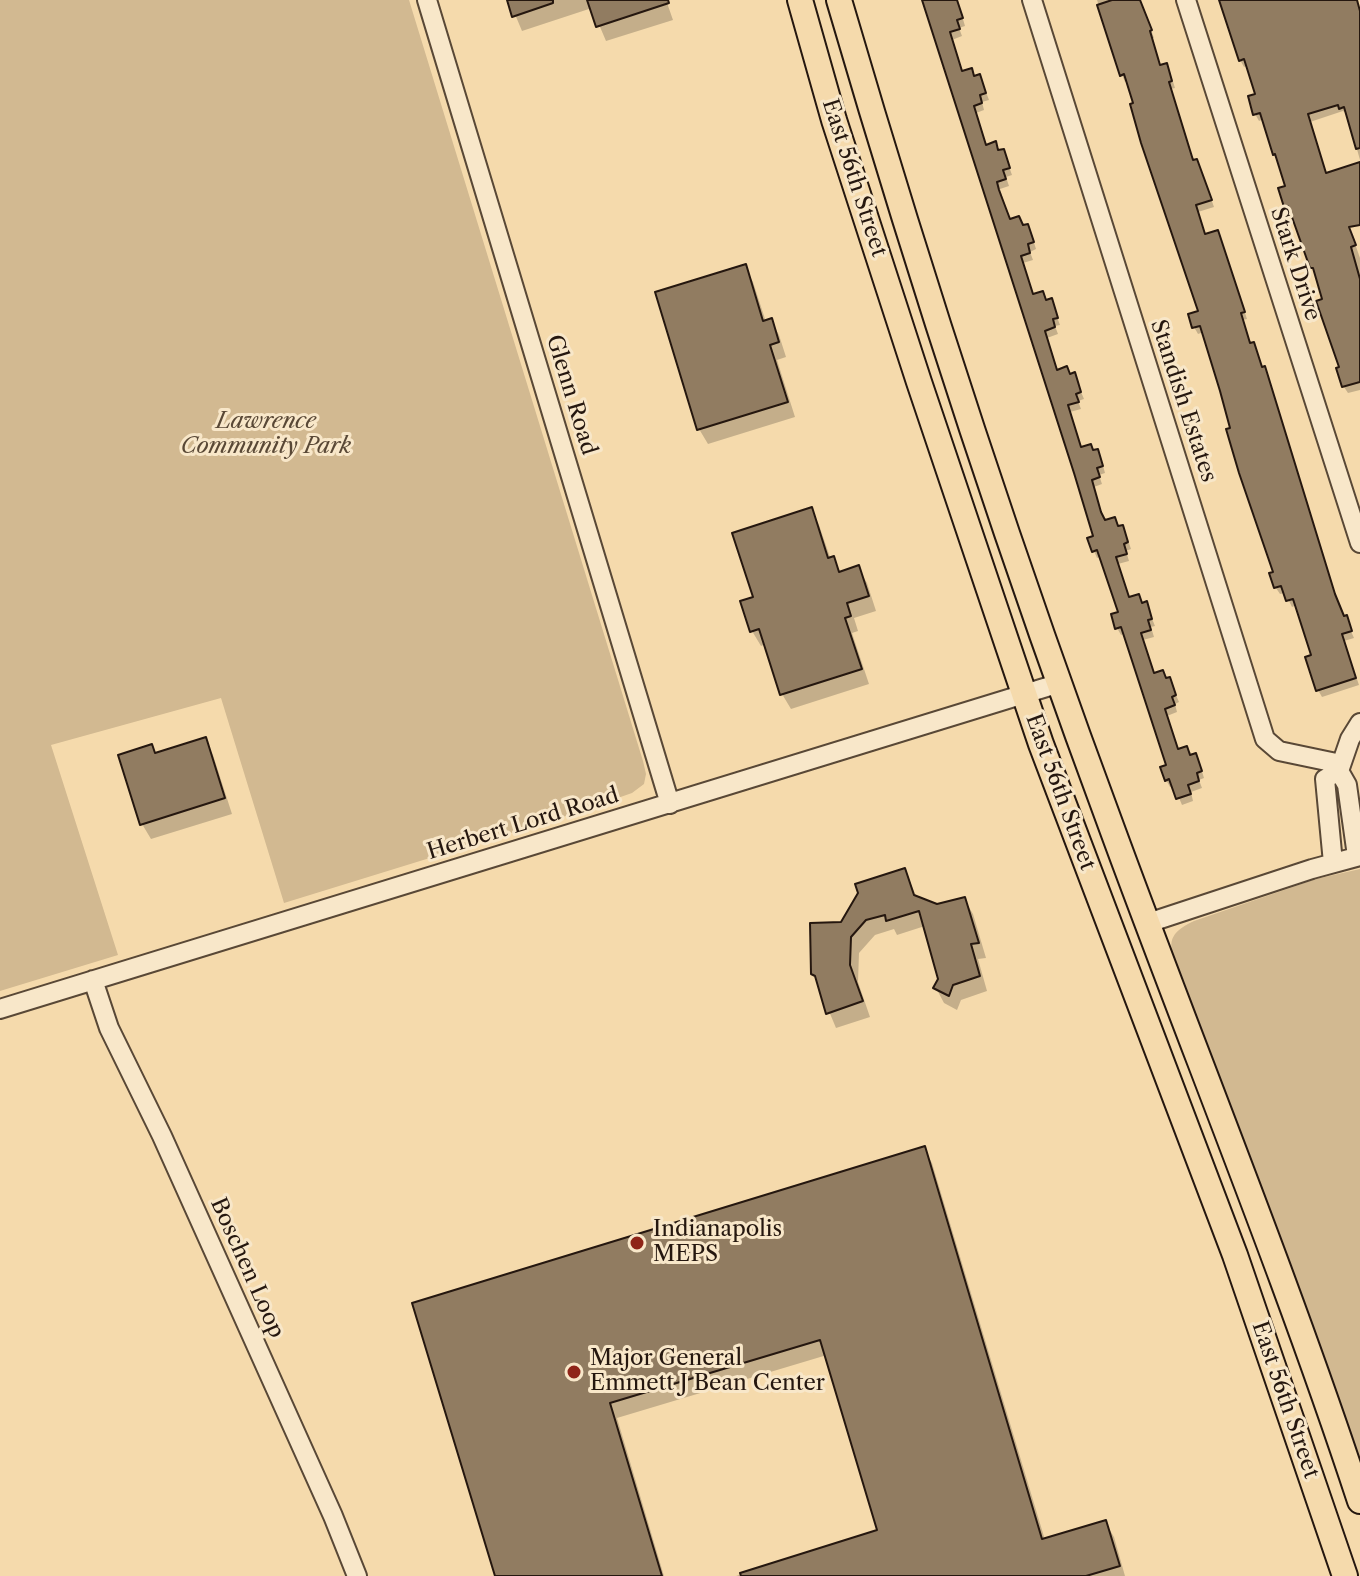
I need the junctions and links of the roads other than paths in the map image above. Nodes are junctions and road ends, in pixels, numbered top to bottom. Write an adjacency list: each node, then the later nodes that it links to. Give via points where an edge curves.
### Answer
1 (427, 0): 11 (street, Glenn Road)
2 (800, 0): 8 (main road, East 56th Street, via 834,120)
3 (839, 0): 7 (main road, East 56th Street, via 931,299)
4 (1032, 0): 10 (street, Standish Estates, via 1265,739 1279,751)
5 (1186, 0): 6 (street, Stark Drive)
6 (1360, 543)
7 (1060, 683): 8 (street, Herbert Lord Road); 14 (main road, East 56th Street)
8 (1025, 696): 11 (street, Herbert Lord Road); 19 (main road, East 56th Street, via 1235,1255)
9 (1360, 723): 10 (street)
10 (1340, 768): 12 (street); 13 (street, via 1325,779)
11 (670, 804): 15 (street, Herbert Lord Road)
12 (1359, 856): 13 (street)
13 (1333, 863): 14 (street)
14 (1148, 923): 17 (main road, East 56th Street, via 1293,1303)
15 (93, 980): 16 (street, Herbert Lord Road); 18 (street, Boschen Loop, via 109,1028)
16 (0, 1009)
17 (1360, 1501)
18 (357, 1576)
19 (1345, 1576)

